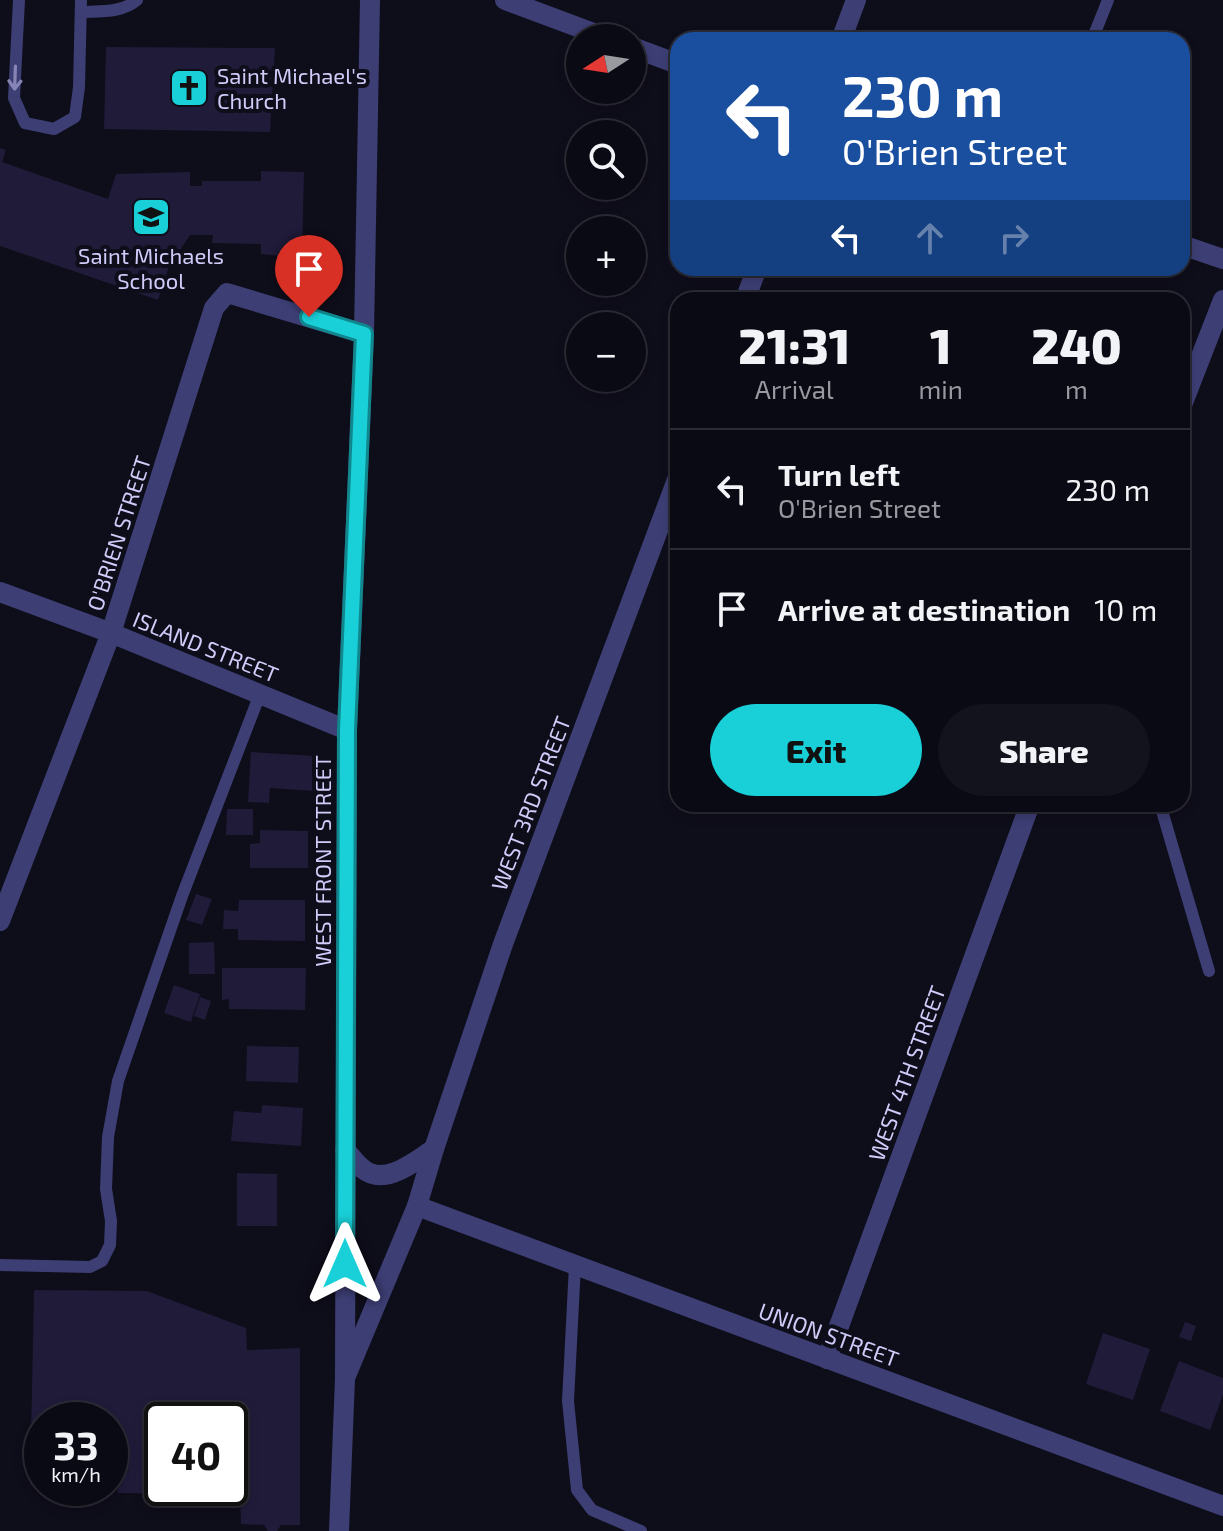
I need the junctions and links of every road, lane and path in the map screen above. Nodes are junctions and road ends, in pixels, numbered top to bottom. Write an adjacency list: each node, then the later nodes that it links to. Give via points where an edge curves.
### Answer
1 (19, 0): 7 (lane, one-way to 7, via 14,98 25,123 54,129 75,117)
2 (137, 0): 7 (lane, via 115,11)
3 (370, 0): 16 (street, WEST FRONT STREET)
4 (505, 0): 8 (street)
5 (856, 0): 9 (street)
6 (1108, 0): 10 (lane)
7 (81, 6)
8 (569, 24)
9 (844, 32)
10 (1095, 32)
11 (646, 52): 12 (street)
12 (670, 61)
13 (1190, 248): 14 (street)
14 (1223, 259)
15 (1223, 300): 17 (street)
16 (364, 334): 20 (street, O'BRIEN STREET, via 227,293 214,308); 22 (street, WEST FRONT STREET)
17 (1190, 385)
18 (670, 498): 27 (street, WEST 3RD STREET, via 503,944)
19 (0, 592): 20 (street, ISLAND STREET)
20 (111, 633): 21 (street, ISLAND STREET); 25 (street, O'BRIEN STREET)
21 (260, 694): 22 (street, ISLAND STREET); 30 (lane, via 118,1081 108,1137 110,1245 102,1261 90,1267)
22 (347, 730): 28 (street, WEST FRONT STREET)
23 (1027, 812): 32 (street, WEST 4TH STREET)
24 (1162, 812): 26 (lane)
25 (0, 921)
26 (1209, 971)
27 (434, 1149): 28 (street, via 384,1176 365,1172); 29 (street, WEST 3RD STREET)
28 (345, 1150): 33 (street, WEST FRONT STREET)
29 (417, 1206): 31 (street, UNION STREET); 33 (street, WEST 3RD STREET)
30 (0, 1265)
31 (575, 1265): 32 (street, UNION STREET); 36 (lane, via 568,1401 577,1490 592,1510)
32 (827, 1359): 34 (street, UNION STREET)
33 (345, 1378): 35 (street, WEST FRONT STREET)
34 (1223, 1506)
35 (339, 1531)
36 (641, 1531)

